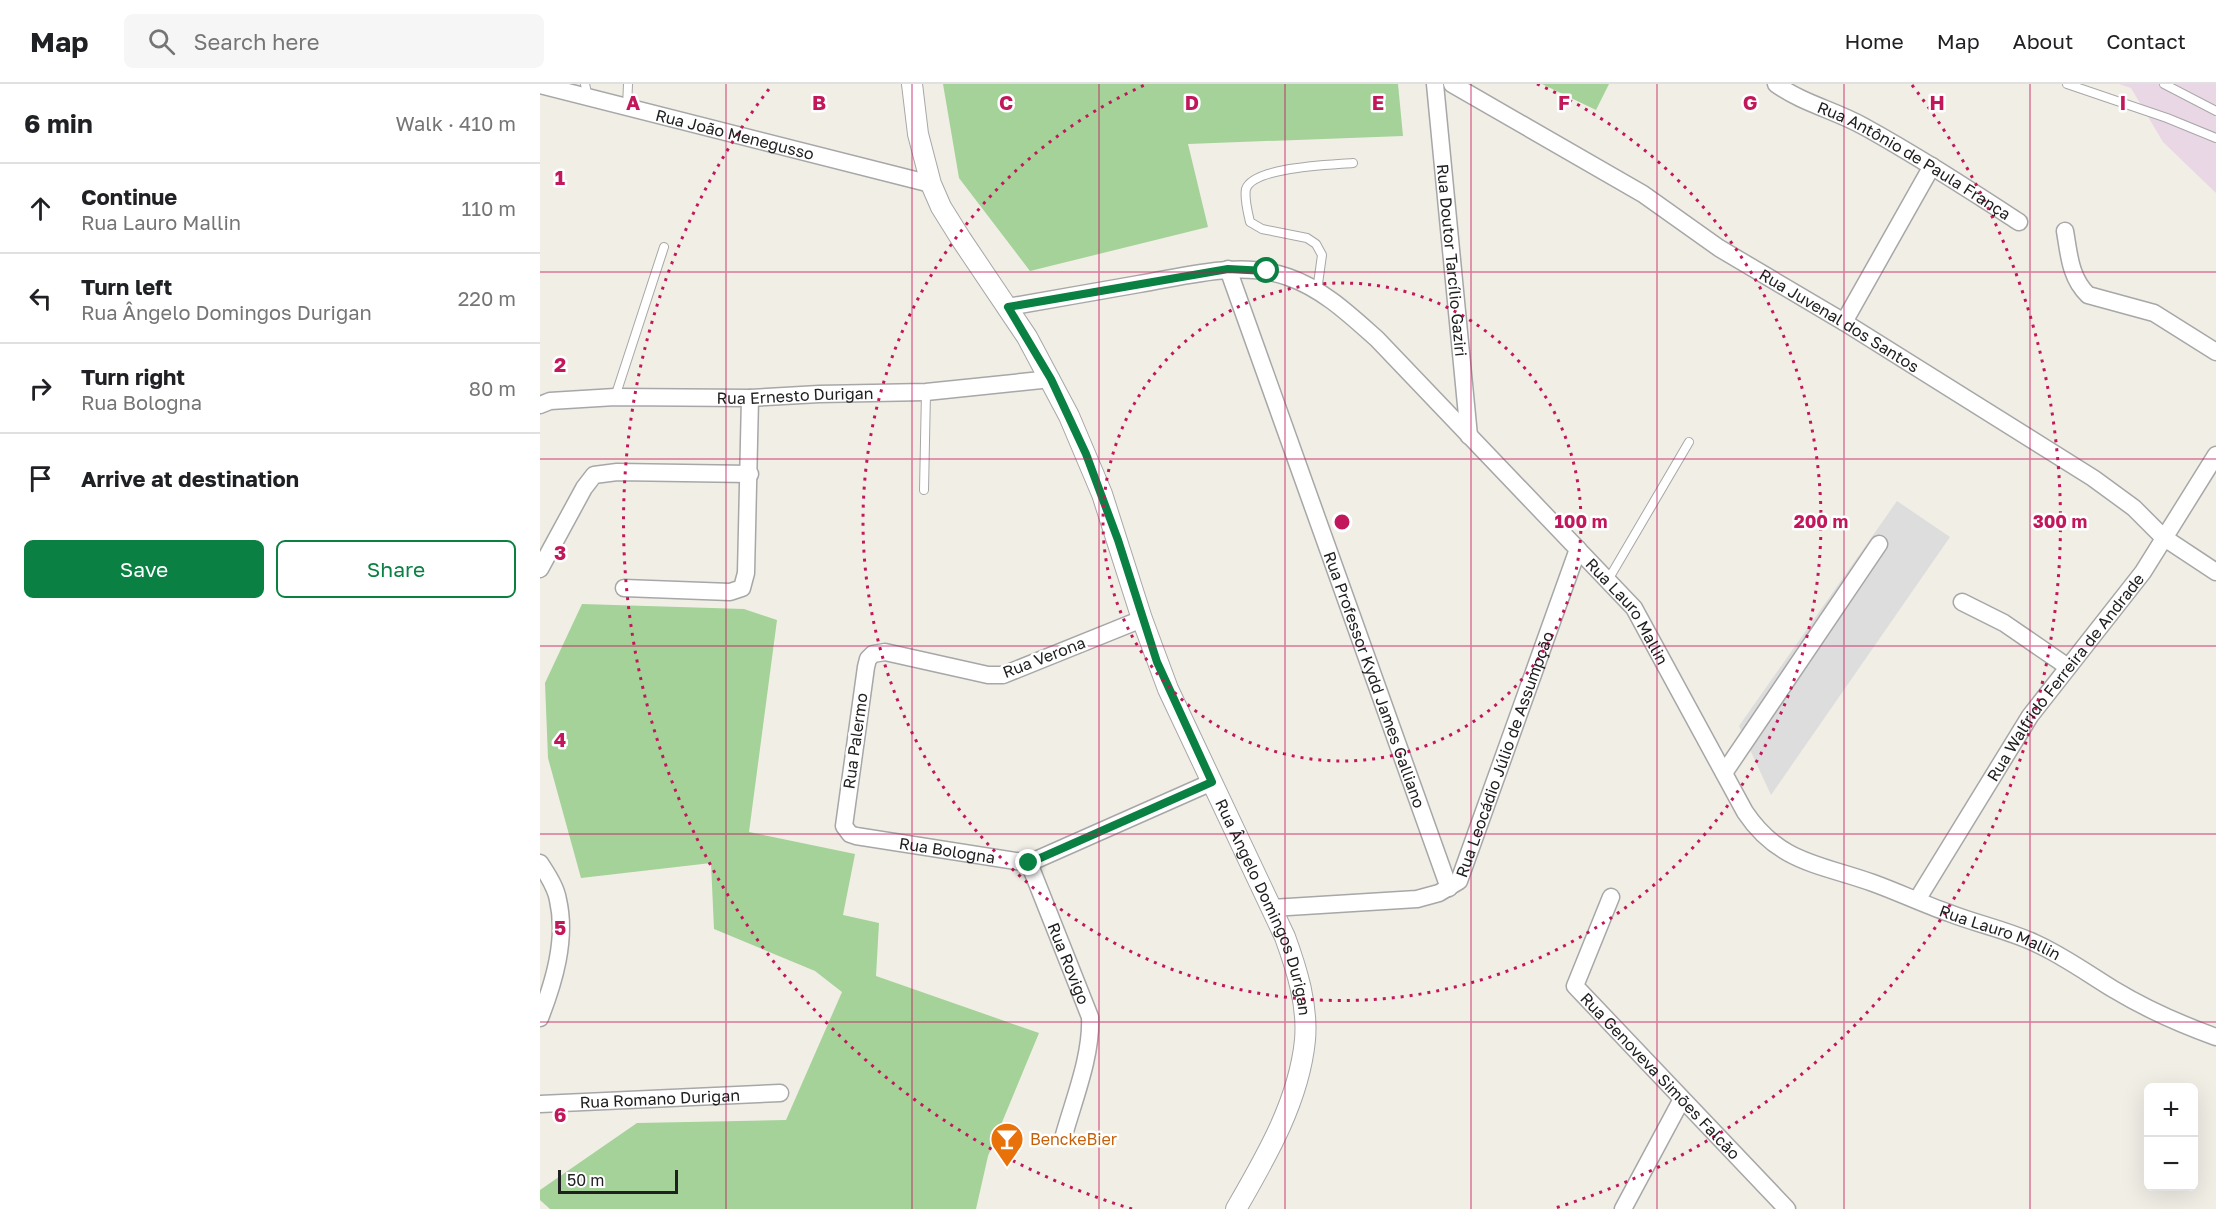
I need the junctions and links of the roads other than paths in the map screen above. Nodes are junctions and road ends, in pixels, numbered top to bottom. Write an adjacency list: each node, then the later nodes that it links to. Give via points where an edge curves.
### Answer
1 (628, 84): 10 (lane)
2 (912, 84): 15 (street, Rua Ângelo Domingos Durigan, via 918,134)
3 (1435, 84): 29 (street, Rua Doutor Tarcílio Gaziri)
4 (1452, 84): 22 (street, Rua Juvenal dos Santos, via 1624,182 1719,248)
5 (1776, 84): 14 (street, Rua Antônio de Paula França, via 1796,98 1852,120)
6 (2067, 84): 12 (lane)
7 (2163, 84): 11 (lane)
8 (540, 85): 9 (street, Rua João Menegusso)
9 (586, 90): 10 (street, Rua João Menegusso)
10 (627, 107): 15 (street, Rua João Menegusso)
11 (2216, 111)
12 (2216, 138)
13 (1353, 163): 20 (lane, via 1269,172 1252,179 1246,190 1250,222 1316,244 1322,255)
14 (1932, 166): 16 (street, Rua Antônio de Paula França); 22 (street)
15 (931, 184): 21 (street, Rua Ângelo Domingos Durigan, via 961,239)
16 (2019, 222)
17 (2065, 231): 23 (street, via 2073,272 2088,295 2154,313)
18 (664, 247): 26 (lane)
19 (1228, 269): 20 (street, Rua Lauro Mallin, via 1267,271); 21 (street, Rua Lauro Mallin); 50 (street, Rua Professor Kydd James Galliano)
20 (1317, 291): 29 (street, Rua Lauro Mallin, via 1377,339)
21 (1008, 307): 24 (street, Rua Ângelo Domingos Durigan)
22 (1844, 322): 34 (street, Rua Juvenal dos Santos, via 2093,477 2134,508)
23 (2216, 352)
24 (1051, 379): 25 (street, Rua Ernesto Durigan); 42 (street, Rua Ângelo Domingos Durigan, via 1102,494)
25 (926, 392): 27 (street, Rua Ernesto Durigan); 33 (lane)
26 (615, 397): 27 (street, Rua Ernesto Durigan); 28 (street, Rua Ernesto Durigan)
27 (746, 399): 32 (street)
28 (540, 405)
29 (1469, 436): 36 (street, Rua Lauro Mallin)
30 (1689, 442): 39 (lane)
31 (2216, 455): 34 (street, Rua Walfrido Ferreira de Andrade)
32 (745, 474): 37 (street, via 594,475); 40 (street, via 746,573 742,588 730,592)
33 (924, 490)
34 (2163, 537): 38 (street, Rua Juvenal dos Santos); 44 (street, Rua Walfrido Ferreira de Andrade, via 2143,572)
35 (1879, 544): 45 (street)
36 (1578, 549): 39 (street, Rua Lauro Mallin); 50 (street, Rua Leocádio Júlio de Assumpção, via 1464,870 1459,881)
37 (540, 569)
38 (2216, 572)
39 (1608, 580): 45 (street, Rua Lauro Mallin, via 1641,619)
40 (624, 588)
41 (1962, 602): 44 (street, via 2004,623)
42 (1142, 619): 43 (street, Rua Verona, via 1003,675 885,652); 46 (street, Rua Ângelo Domingos Durigan, via 1168,689)
43 (873, 654): 47 (street, Rua Palermo, via 866,667 843,820)
44 (2068, 667): 52 (street, Rua Walfrido Ferreira de Andrade, via 2031,716)
45 (1724, 773): 52 (street, Rua Lauro Mallin, via 1755,827 1782,850)
46 (1212, 782): 49 (street); 53 (street, Rua Ângelo Domingos Durigan)
47 (846, 830): 49 (street, Rua Bologna, via 856,836)
48 (540, 863): 54 (street, via 558,898 561,923 559,949)
49 (1029, 863): 59 (street, Rua Rovigo, via 1090,1017 1088,1048)
50 (1449, 888): 53 (street, Rua Leocádio Júlio de Assumpção, via 1417,899)
51 (1611, 897): 57 (street, Rua Genoveva Simões Falcão, via 1575,986)
52 (1917, 900): 55 (street, Rua Lauro Mallin, via 2037,944 2140,1005)
53 (1272, 908): 60 (street, Rua Ângelo Domingos Durigan, via 1301,988 1305,1038 1302,1061 1283,1118)
54 (540, 1018)
55 (2216, 1037)
56 (780, 1093): 58 (street, Rua Romano Durigan)
57 (1682, 1099): 61 (street); 62 (street, Rua Genoveva Simões Falcão)
58 (540, 1104)
59 (1064, 1135)
60 (1236, 1209)
61 (1623, 1209)
62 (1787, 1209)

